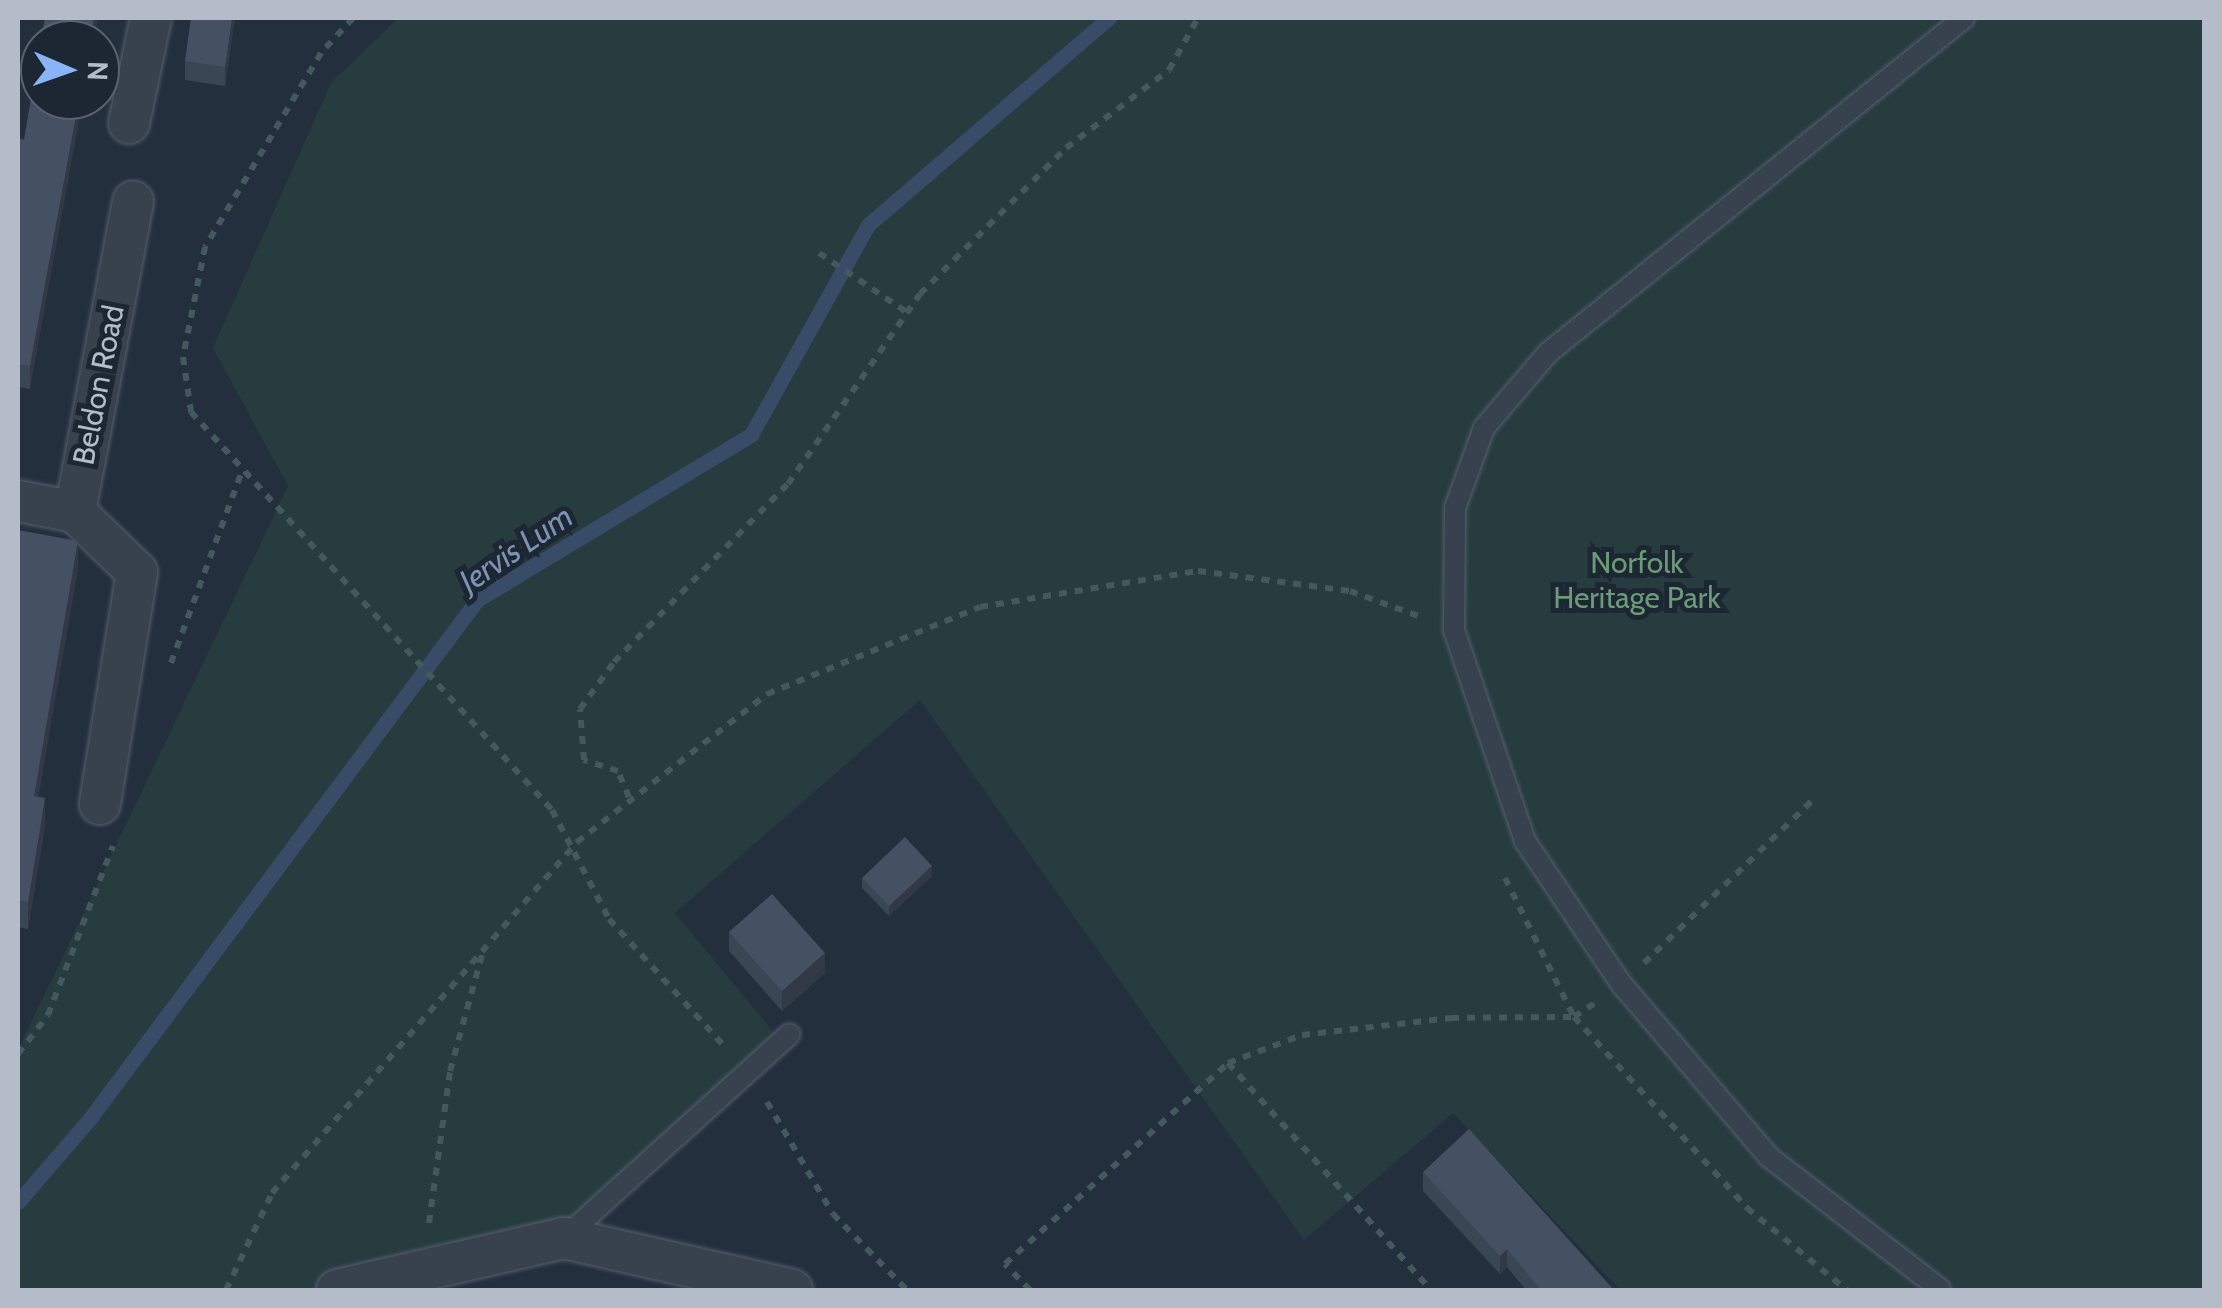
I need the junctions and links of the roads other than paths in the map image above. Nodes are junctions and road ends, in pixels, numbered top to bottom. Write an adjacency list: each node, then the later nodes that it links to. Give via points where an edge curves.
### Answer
1 (151, 18): 3 (street)
2 (1964, 18): 12 (lane, via 1549,352 1484,428 1455,508 1454,630 1525,841 1622,985 1769,1157)
3 (130, 123)
4 (133, 201): 6 (street, Beldon Road)
5 (18, 501): 6 (street)
6 (75, 512): 7 (street, via 136,572)
7 (100, 804)
8 (790, 1034): 9 (lane)
9 (564, 1238): 10 (street, via 428,1264); 11 (street)
10 (337, 1290)
11 (792, 1290)
12 (1940, 1290)

